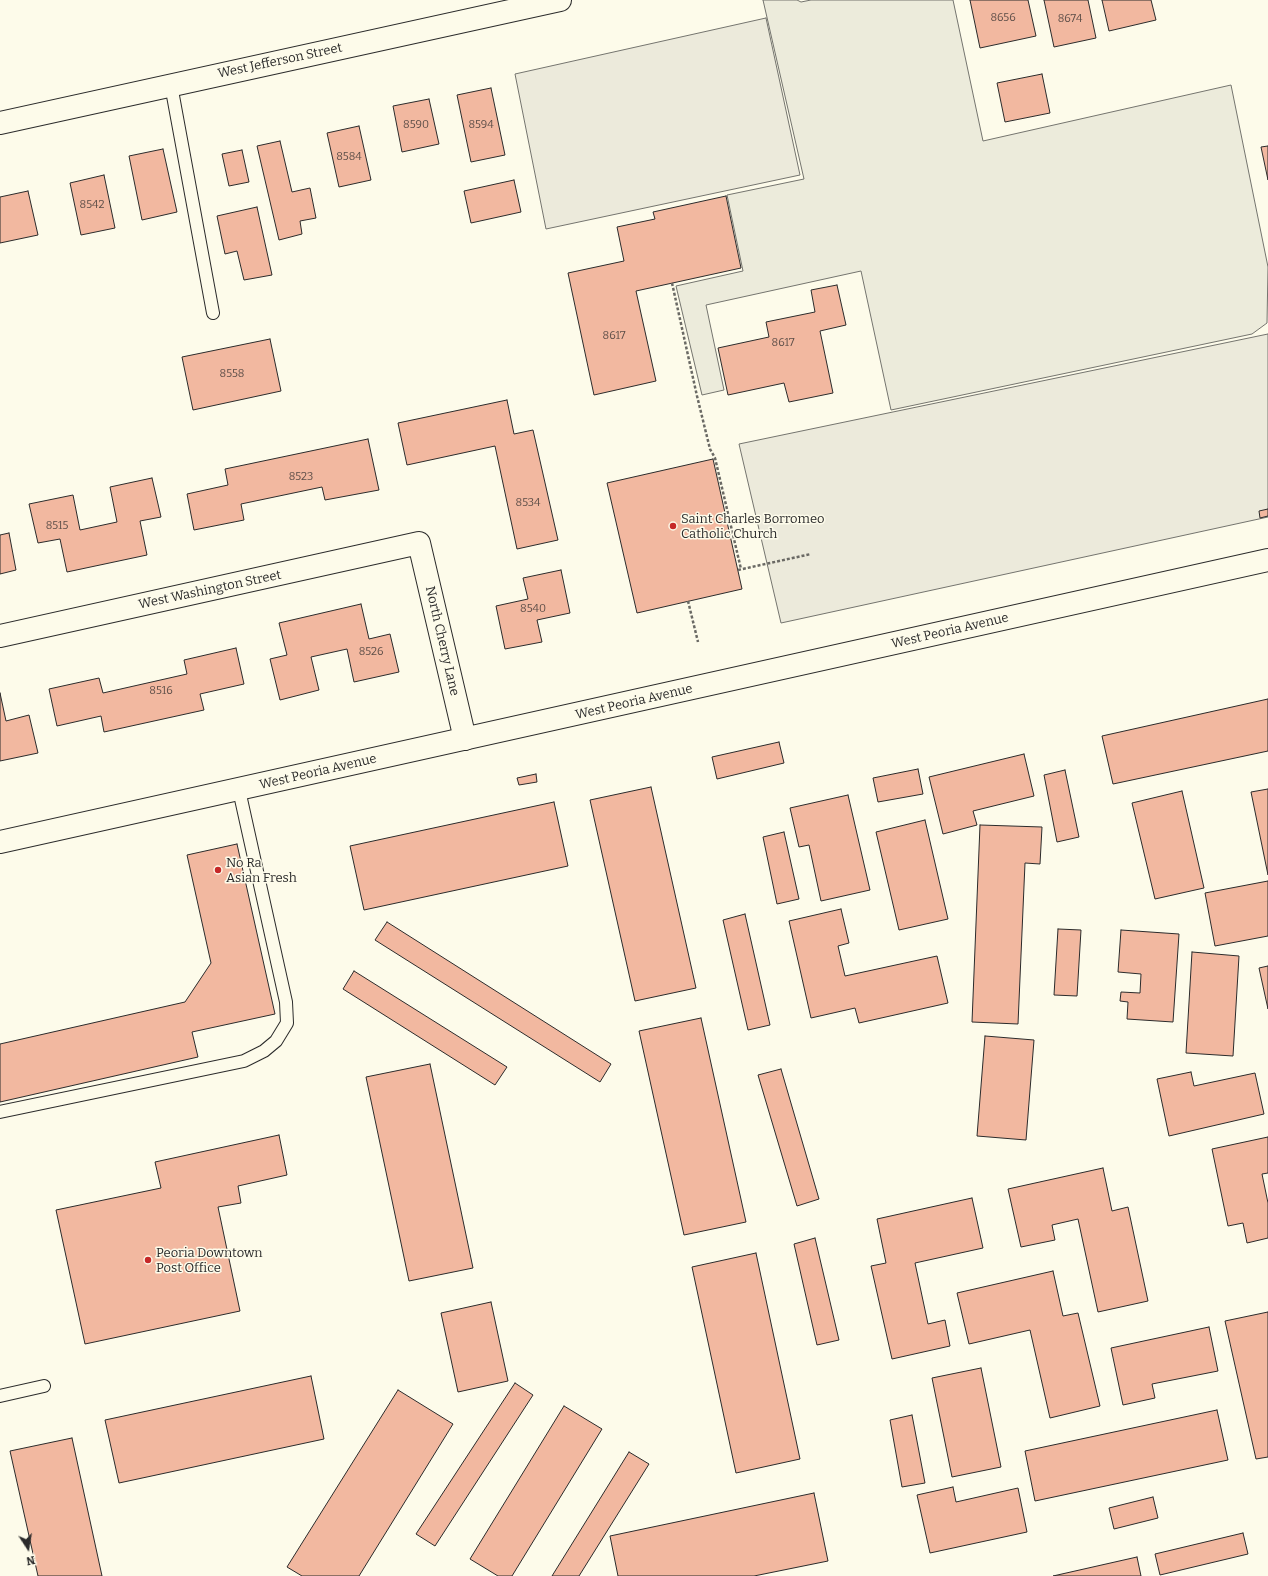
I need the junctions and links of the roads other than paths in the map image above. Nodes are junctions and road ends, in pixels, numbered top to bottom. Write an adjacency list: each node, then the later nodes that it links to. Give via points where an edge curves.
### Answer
1 (560, 0): 2 (main road, West Jefferson Street)
2 (483, 8): 3 (main road, West Jefferson Street)
3 (171, 85): 4 (main road, West Jefferson Street); 5 (lane)
4 (0, 123)
5 (213, 313)
6 (419, 543): 8 (main road, West Washington Street); 9 (main road, North Cherry Lane)
7 (1268, 560): 9 (main road, West Peoria Avenue)
8 (0, 636)
9 (465, 739): 10 (main road, West Peoria Avenue)
10 (239, 790): 11 (main road, West Peoria Avenue); 12 (lane, via 286,1002 287,1023 276,1041 264,1051 244,1061)
11 (0, 842)
12 (0, 1112)
13 (44, 1386): 14 (lane)
14 (0, 1396)

